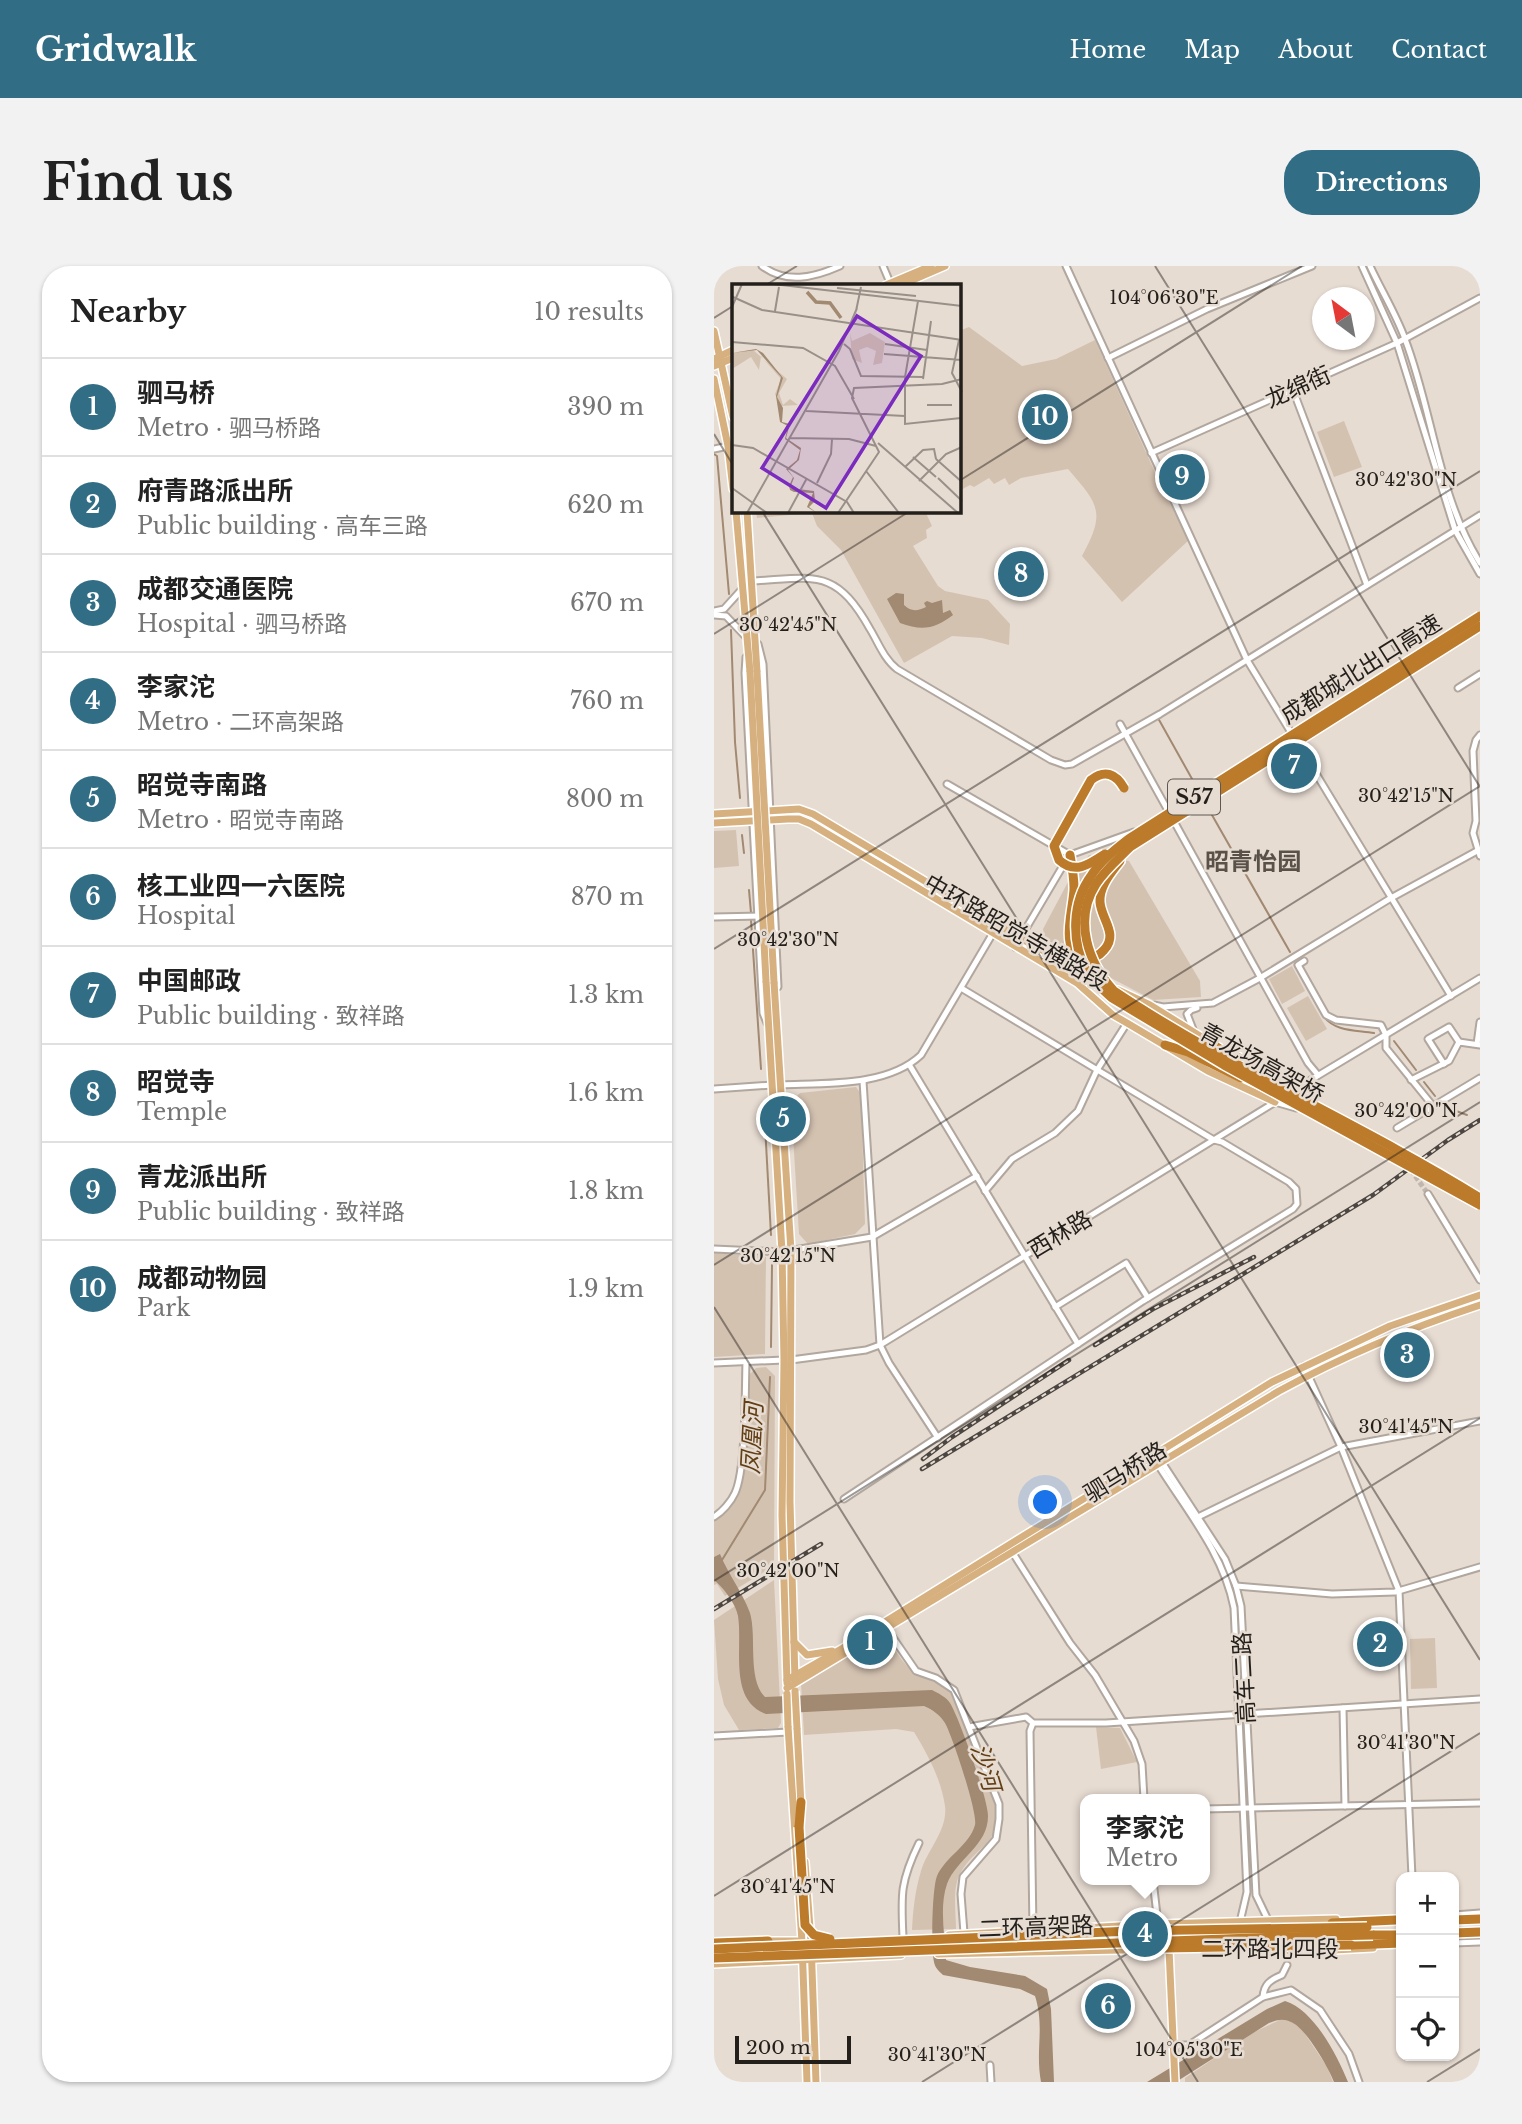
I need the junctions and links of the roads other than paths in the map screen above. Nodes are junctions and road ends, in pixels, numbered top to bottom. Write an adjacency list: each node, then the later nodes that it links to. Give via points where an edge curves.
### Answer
1 (762, 266): 2 (street, via 791,278)
2 (839, 266)
3 (883, 266): 10 (street)
4 (930, 266): 11 (main road)
5 (945, 266): 12 (main road)
6 (1066, 266): 18 (street)
7 (1312, 266): 18 (street, via 1207,309)
8 (1362, 266): 16 (street)
9 (1370, 266): 15 (street)
10 (889, 284)
11 (891, 284)
12 (903, 284)
13 (1480, 298): 15 (street, 龙绵街)
14 (714, 331): 19 (main road)
15 (1405, 339): 16 (street, 龙绵街); 30 (street)
16 (1397, 343): 21 (street, 龙绵街); 30 (street)
17 (732, 351): 19 (main road)
18 (1108, 358): 25 (street)
19 (717, 361): 22 (main road)
20 (714, 379): 23 (main road)
21 (1293, 390): 25 (street, 龙绵街); 34 (street)
22 (732, 413)
23 (730, 445): 24 (street); 26 (main road)
24 (714, 449)
25 (1151, 453): 41 (street)
26 (732, 474)
27 (736, 513): 35 (main road)
28 (747, 513): 33 (main road)
29 (1480, 515): 30 (street)
30 (1458, 528): 31 (street); 32 (street); 34 (street)
31 (1480, 563)
32 (1480, 574)
33 (752, 581): 39 (main road); 46 (street, via 818,579 839,588 858,607 893,666 1058,763 1079,762)
34 (1367, 585): 41 (street)
35 (743, 588): 36 (street); 40 (main road)
36 (714, 613): 40 (street, via 726,616)
37 (1480, 618): 48 (street); 58 (highway, 成都城北出口高速 / S57, bridge)
38 (1480, 626): 58 (highway, 成都城北出口高速 / S57, bridge)
39 (756, 636): 42 (main road); 51 (street, via 763,664)
40 (747, 640): 42 (main road); 52 (street)
41 (1247, 660): 46 (street); 48 (street)
42 (753, 672): 77 (main road, bridge)
43 (1480, 674): 44 (street)
44 (1458, 688)
45 (1120, 724): 46 (street)
46 (1127, 734): 54 (street)
47 (1480, 736): 59 (street, via 1473,751 1473,833)
48 (1294, 739): 54 (street); 61 (street)
49 (947, 784): 60 (street)
50 (1124, 788): 58 (highway, bridge, via 1110,773 1091,780 1056,841 1055,852 1062,863 1079,868)
51 (769, 810): 52 (main road, 中环路昭觉寺横路段); 55 (street); 66 (main road, 中环路昭觉寺横路段, via 799,809 813,814)
52 (751, 812): 53 (main road, 中环路昭觉寺横路段); 56 (street)
53 (714, 814)
54 (1172, 816): 60 (street); 69 (street)
55 (770, 820): 56 (main road, 中环路昭觉寺横路段); 62 (street); 65 (main road, 中环路昭觉寺横路段, via 799,819 811,824)
56 (751, 821): 57 (main road, 中环路昭觉寺横路段); 63 (street)
57 (714, 823)
58 (1130, 842): 60 (highway, bridge, via 1101,894 1111,937 1104,951 1093,958 1078,957 1069,939 1074,889); 78 (highway, 成都城北出口高速 / S57, bridge, via 1105,858 1082,891 1076,938 1086,970 1096,984 1112,998)
59 (1478, 853): 61 (street)
60 (1070, 855): 66 (street)
61 (1391, 898): 69 (street); 72 (street)
62 (775, 915): 63 (street); 77 (street, via 779,1013)
63 (758, 916): 64 (street); 77 (street, via 763,1013)
64 (714, 918)
65 (993, 933): 67 (main road, 中环路昭觉寺横路段); 71 (street)
66 (1020, 938): 67 (street); 74 (main road, 中环路昭觉寺横路段)
67 (1015, 947): 76 (main road, 中环路昭觉寺横路段, via 1077,983)
68 (1304, 961): 80 (street, via 1298,965 1326,1015 1381,1026)
69 (1261, 978): 73 (street); 88 (street)
70 (1480, 978): 72 (street, 西林路)
71 (961, 988): 86 (street); 87 (street)
72 (1451, 996): 80 (street, 西林路)
73 (1213, 1003): 74 (street); 79 (street, via 1189,1012 1187,1019)
74 (1150, 1005): 79 (main road, 中环路昭觉寺横路段)
75 (1480, 1022): 83 (street)
76 (1127, 1023): 84 (main road, 中环路昭觉寺横路段); 87 (street)
77 (774, 1032): 93 (main road); 94 (main road)
78 (1174, 1032): 97 (highway, 青龙场高架桥, bridge)
79 (1194, 1032): 81 (main road, 中环路昭觉寺横路段)
80 (1386, 1035): 88 (street, 西林路); 90 (street, via 1386,1048)
81 (1204, 1039): 96 (main road, 中环路昭觉寺横路段); 97 (highway, bridge)
82 (1459, 1042): 83 (street); 85 (street); 85 (street, via 1449,1027 1428,1040)
83 (1478, 1044)
84 (1165, 1045): 97 (highway, bridge); 97 (main road, 中环路昭觉寺横路段, via 1208,1071)
85 (1444, 1064): 90 (street)
86 (910, 1066): 91 (street); 103 (street)
87 (1097, 1070): 101 (street); 104 (street, via 1078,1111 1055,1133 1012,1159)
88 (1318, 1075): 92 (street, 西林路)
89 (1480, 1078): 98 (street)
90 (1411, 1080): 98 (street)
91 (863, 1081): 94 (street); 107 (street)
92 (1307, 1082): 96 (street, 西林路); 99 (street)
93 (772, 1085): 95 (street); 109 (main road)
94 (781, 1085): 109 (main road)
95 (714, 1089)
96 (1295, 1089): 97 (street, 西林路)
97 (1276, 1094): 99 (street); 101 (street, 西林路); 106 (highway, 青龙场高架桥, bridge)
98 (1433, 1106): 100 (street)
99 (1306, 1111): 102 (street)
100 (1397, 1128)
101 (1214, 1140): 110 (street, 西林路); 113 (street, via 1292,1184 1297,1204)
102 (1404, 1158)
103 (977, 1177): 104 (street); 107 (street)
104 (985, 1191): 110 (street)
105 (1428, 1195): 111 (street)
106 (1478, 1200)
107 (872, 1237): 109 (street); 117 (street)
108 (714, 1249): 109 (street)
109 (787, 1251): 118 (main road)
110 (1025, 1256): 115 (street); 117 (street, 西林路)
111 (1480, 1280)
112 (1479, 1295): 121 (main road, 驷马桥路, via 1417,1315)
113 (1148, 1298): 115 (street, via 1126,1263); 116 (street)
114 (1480, 1305): 122 (main road, 驷马桥路, via 1360,1350)
115 (1055, 1307): 116 (street)
116 (1078, 1344): 124 (street)
117 (880, 1345): 118 (street, 西林路); 124 (street)
118 (788, 1360): 119 (street, 西林路); 137 (main road); 139 (main road, via 782,1515)
119 (746, 1362): 120 (street, 西林路); 129 (street, via 736,1491)
120 (714, 1363)
121 (1304, 1366): 122 (street); 126 (main road, 驷马桥路)
122 (1309, 1375): 125 (street); 127 (main road, 驷马桥路)
123 (1480, 1421): 125 (street)
124 (938, 1438): 128 (street)
125 (1341, 1447): 130 (street); 135 (street)
126 (1154, 1454): 127 (street, 高车二路); 131 (main road, 驷马桥路)
127 (1161, 1463): 130 (street, 高车二路); 132 (main road, 驷马桥路); 134 (street, 高车二路)
128 (844, 1499)
129 (714, 1517)
130 (1198, 1517): 134 (street, 高车二路, via 1225,1559)
131 (1008, 1545): 132 (street); 138 (main road, 驷马桥路)
132 (1013, 1553): 136 (main road, 驷马桥路); 144 (street)
133 (1480, 1567): 135 (street)
134 (1233, 1586): 135 (street, via 1332,1594); 143 (street, 高车二路)
135 (1399, 1591): 141 (street)
136 (887, 1629): 139 (main road, 驷马桥路); 146 (street, via 916,1671 954,1690)
137 (794, 1642): 138 (main road, via 807,1655); 139 (main road)
138 (843, 1648): 139 (main road, 驷马桥路)
139 (791, 1686): 147 (main road, bridge); 150 (main road, bridge)
140 (1480, 1699): 141 (street)
141 (1404, 1704): 142 (street); 154 (street)
142 (1343, 1708): 143 (street); 153 (street)
143 (1243, 1714): 144 (street); 152 (street, 高车二路); 155 (street, 高车二路)
144 (1124, 1721): 145 (street); 149 (street, via 1140,1754)
145 (1033, 1723): 146 (street, via 1026,1717); 168 (street)
146 (969, 1727): 170 (street, via 999,1804 999,1819 996,1839 963,1877)
147 (788, 1729): 148 (street); 179 (main road)
148 (714, 1736)
149 (1144, 1794)
150 (800, 1802): 176 (main road); 177 (highway, bridge, via 807,1930 825,1939)
151 (1480, 1803): 154 (street)
152 (1252, 1806): 153 (street); 155 (street); 162 (street, 高车二路, via 1256,1895)
153 (1345, 1806): 154 (street)
154 (1408, 1806): 158 (street)
155 (1244, 1807): 156 (street); 166 (street, 高车二路, via 1247,1892)
156 (1210, 1809)
157 (919, 1843): 174 (street, via 905,1871)
158 (1412, 1872)
159 (1154, 1885): 167 (street)
160 (1459, 1919): 161 (highway)
161 (1479, 1919)
162 (1269, 1922): 163 (main road, 二环路北四段); 166 (main road, 二环路北四段)
163 (1396, 1922)
164 (1396, 1922): 169 (highway, bridge)
165 (1396, 1922): 169 (highway, 二环高架路, bridge)
166 (1240, 1923): 167 (main road, 二环路北四段)
167 (1158, 1924): 168 (main road, 二环路北四段); 185 (main road)
168 (1033, 1930): 170 (main road, 二环路北四段)
169 (1131, 1931): 177 (highway, 二环高架路, bridge)
170 (960, 1934): 174 (main road, 二环路北四段, bridge)
171 (1396, 1935): 183 (highway, 二环高架路, bridge)
172 (1459, 1935): 173 (highway)
173 (1479, 1936): 180 (street)
174 (903, 1937): 176 (main road, 二环路北四段)
175 (768, 1941): 178 (highway); 179 (main road, 二环路北四段)
176 (811, 1941): 179 (main road, 二环路北四段); 188 (main road)
177 (891, 1941): 184 (highway, 二环高架路, bridge)
178 (714, 1942)
179 (802, 1942): 187 (main road)
180 (1459, 1942)
181 (1396, 1943): 183 (highway, bridge)
182 (1396, 1944): 185 (main road, 二环路北四段, via 1294,1952 1272,1947)
183 (1095, 1945): 186 (highway, 二环高架路, bridge)
184 (714, 1949)
185 (1169, 1949): 188 (main road, 二环路北四段, bridge); 192 (main road)
186 (714, 1958)
187 (802, 1961): 188 (main road, 二环路北四段); 189 (main road, 二环路北四段); 194 (main road)
188 (812, 1961): 195 (main road)
189 (714, 1964)
190 (1287, 1965): 191 (street, via 1282,1975 1269,1980)
191 (1263, 1997): 192 (street, via 1189,2045); 198 (street, via 1292,1990 1320,2010 1349,2054)
192 (1173, 2045): 197 (main road)
193 (990, 2065): 196 (street)
194 (807, 2082)
195 (816, 2082)
196 (991, 2082)
197 (1175, 2082)
198 (1359, 2082)

